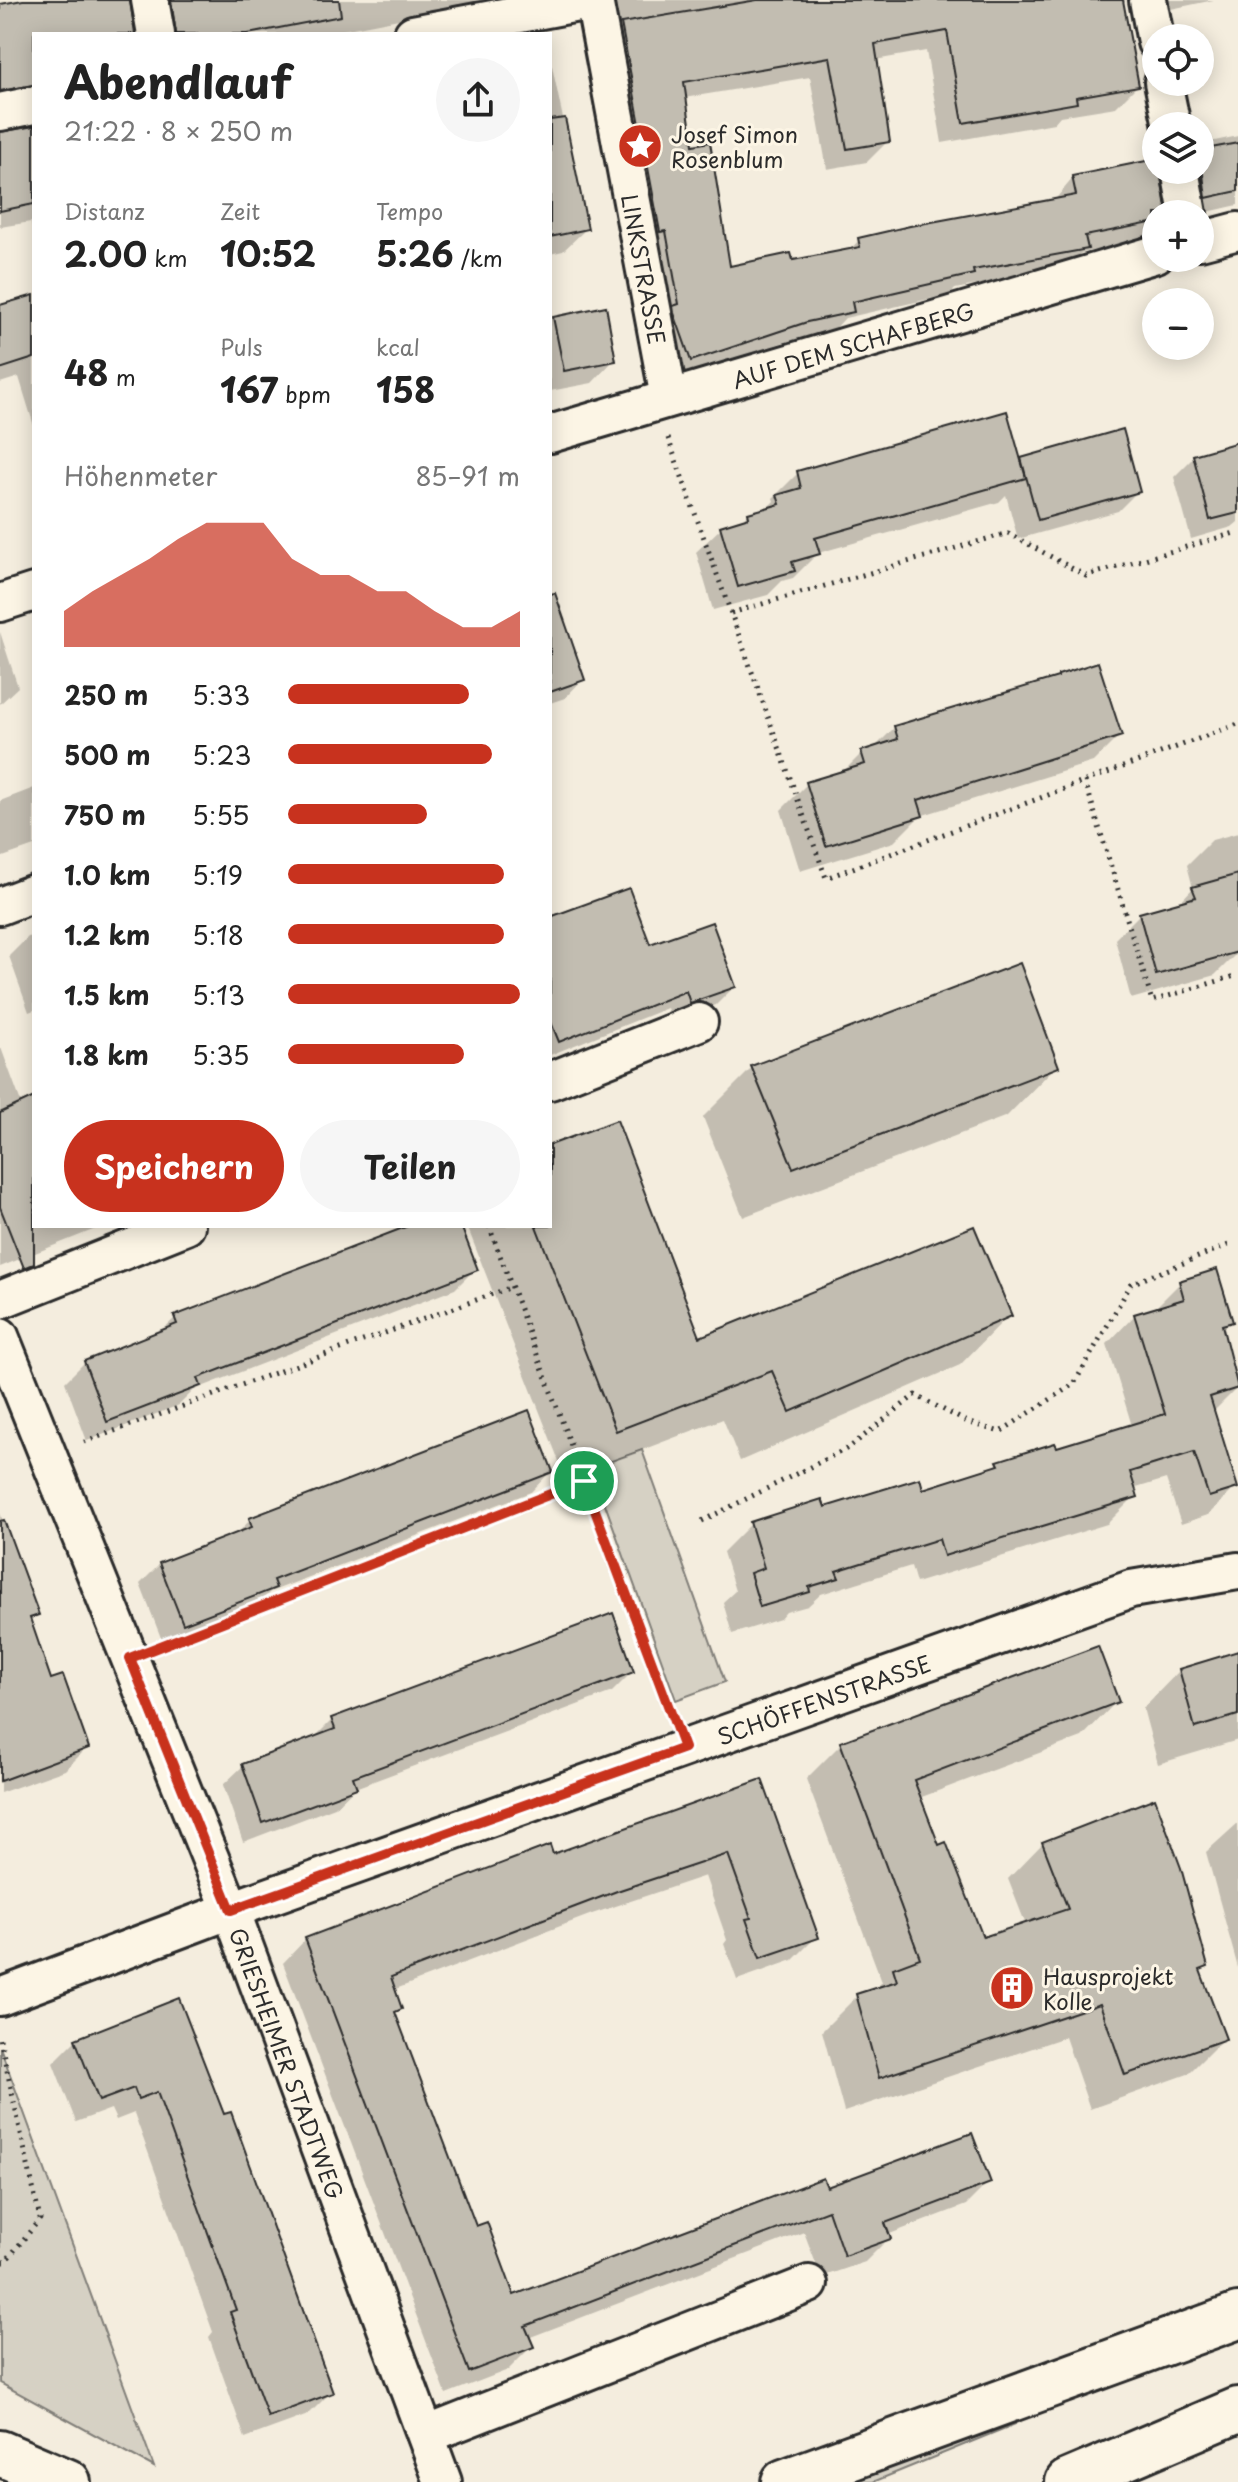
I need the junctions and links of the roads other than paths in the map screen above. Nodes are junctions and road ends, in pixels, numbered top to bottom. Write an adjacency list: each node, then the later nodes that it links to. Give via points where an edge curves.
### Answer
1 (150, 0): 5 (street)
2 (594, 0): 6 (street); 12 (street, LINKSTRASSE)
3 (1148, 0): 4 (street)
4 (1153, 24)
5 (156, 32)
6 (424, 32)
7 (32, 105): 8 (street)
8 (0, 112)
9 (1238, 231): 10 (street)
10 (1214, 237)
11 (1142, 258): 12 (street, AUF DEM SCHAFBERG)
12 (662, 401): 13 (street, AUF DEM SCHAFBERG)
13 (552, 433)
14 (32, 593): 15 (street)
15 (0, 603)
16 (32, 894): 17 (street)
17 (0, 906)
18 (699, 1022): 19 (street)
19 (552, 1080)
20 (181, 1228): 21 (street)
21 (0, 1300)
22 (0, 1336): 24 (street, GRIESHEIMER STADTWEG)
23 (1238, 1571): 24 (street, SCHÖFFENSTRASSE, via 1131,1589)
24 (231, 1910): 25 (street, SCHÖFFENSTRASSE); 29 (street, GRIESHEIMER STADTWEG)
25 (0, 1997)
26 (809, 2284): 29 (street)
27 (1238, 2316): 33 (highway)
28 (1238, 2410): 34 (highway)
29 (426, 2435): 32 (street, GRIESHEIMER STADTWEG)
30 (0, 2453): 31 (highway)
31 (68, 2482)
32 (443, 2482)
33 (784, 2482)
34 (1068, 2482)

